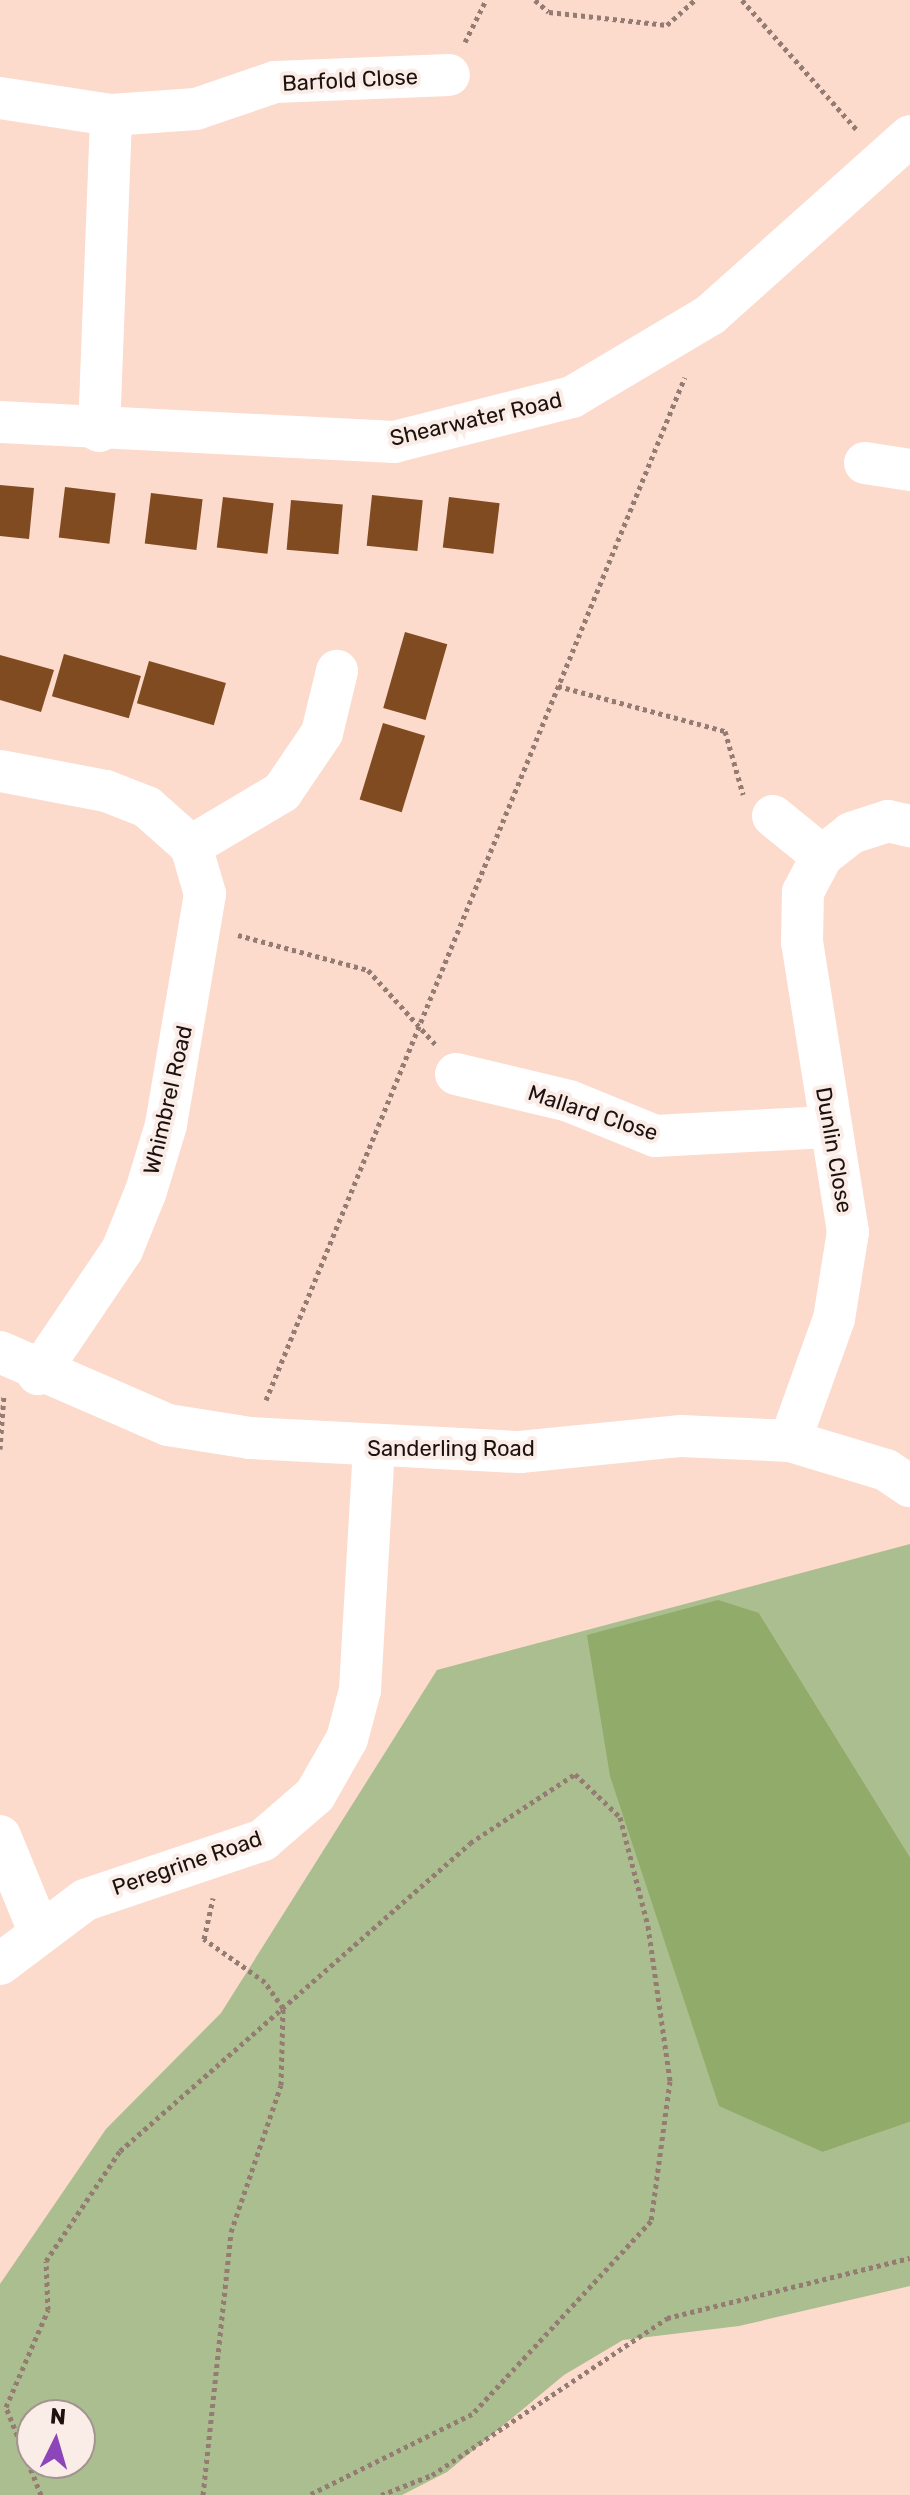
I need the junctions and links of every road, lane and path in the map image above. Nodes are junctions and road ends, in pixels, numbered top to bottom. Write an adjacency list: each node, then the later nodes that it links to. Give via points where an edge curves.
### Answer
1 (535, 0): 2 (path, via 549,12 667,25)
2 (695, 0)
3 (742, 0): 7 (path)
4 (449, 75): 6 (street, Barfold Close, via 275,82 196,109)
5 (0, 98): 6 (street, Barfold Close)
6 (111, 115): 10 (street)
7 (902, 146): 10 (street, Shearwater Road, via 710,315 572,397 394,442)
8 (687, 372): 13 (path)
9 (0, 422): 10 (street, Shearwater Road)
10 (99, 431)
11 (865, 463): 12 (street)
12 (910, 470)
13 (558, 685): 16 (path, via 725,731 746,805); 21 (path)
14 (326, 692): 18 (street, via 308,760 282,792)
15 (0, 771): 18 (street, via 133,802 173,825)
16 (773, 816): 19 (street)
17 (910, 826): 19 (street, Dunlin Close, via 888,821 851,833)
18 (191, 846): 20 (street, Whimbrel Road, via 205,894)
19 (822, 856): 23 (street, Dunlin Close, via 803,892 802,942)
20 (203, 926): 21 (path, via 368,970); 24 (street, Whimbrel Road, via 166,1125 122,1250)
21 (419, 1021): 22 (path); 26 (path)
22 (456, 1074): 23 (street, Mallard Close, via 569,1101 655,1136)
23 (828, 1127): 27 (street, Dunlin Close, via 848,1232 834,1319)
24 (14, 1360): 25 (path); 26 (street, Sanderling Road, via 168,1425)
25 (1, 1424): 28 (path)
26 (250, 1438): 29 (street, Sanderling Road)
27 (790, 1441): 29 (street, Sanderling Road, via 681,1436 520,1452); 30 (street, Sanderling Road, via 886,1470)
28 (0, 1449)
29 (374, 1450): 32 (street, Peregrine Road, via 368,1628 347,1739 315,1795 263,1840)
30 (910, 1486)
31 (0, 1836): 33 (street)
32 (224, 1853): 33 (street, Peregrine Road, via 85,1900); 35 (path, via 204,1939 265,1982)
33 (39, 1931): 34 (street, Peregrine Road)
34 (0, 1964)
35 (283, 2008): 37 (path, via 120,2151 46,2261 48,2310 6,2407); 38 (path, via 281,2085 231,2232); 39 (path, via 470,1843 575,1774 620,1817 648,1926 670,2081 651,2221 472,2414)
36 (910, 2258): 40 (path, via 667,2318 432,2475)
37 (41, 2495)
38 (203, 2495)
39 (309, 2495)
40 (381, 2495)

